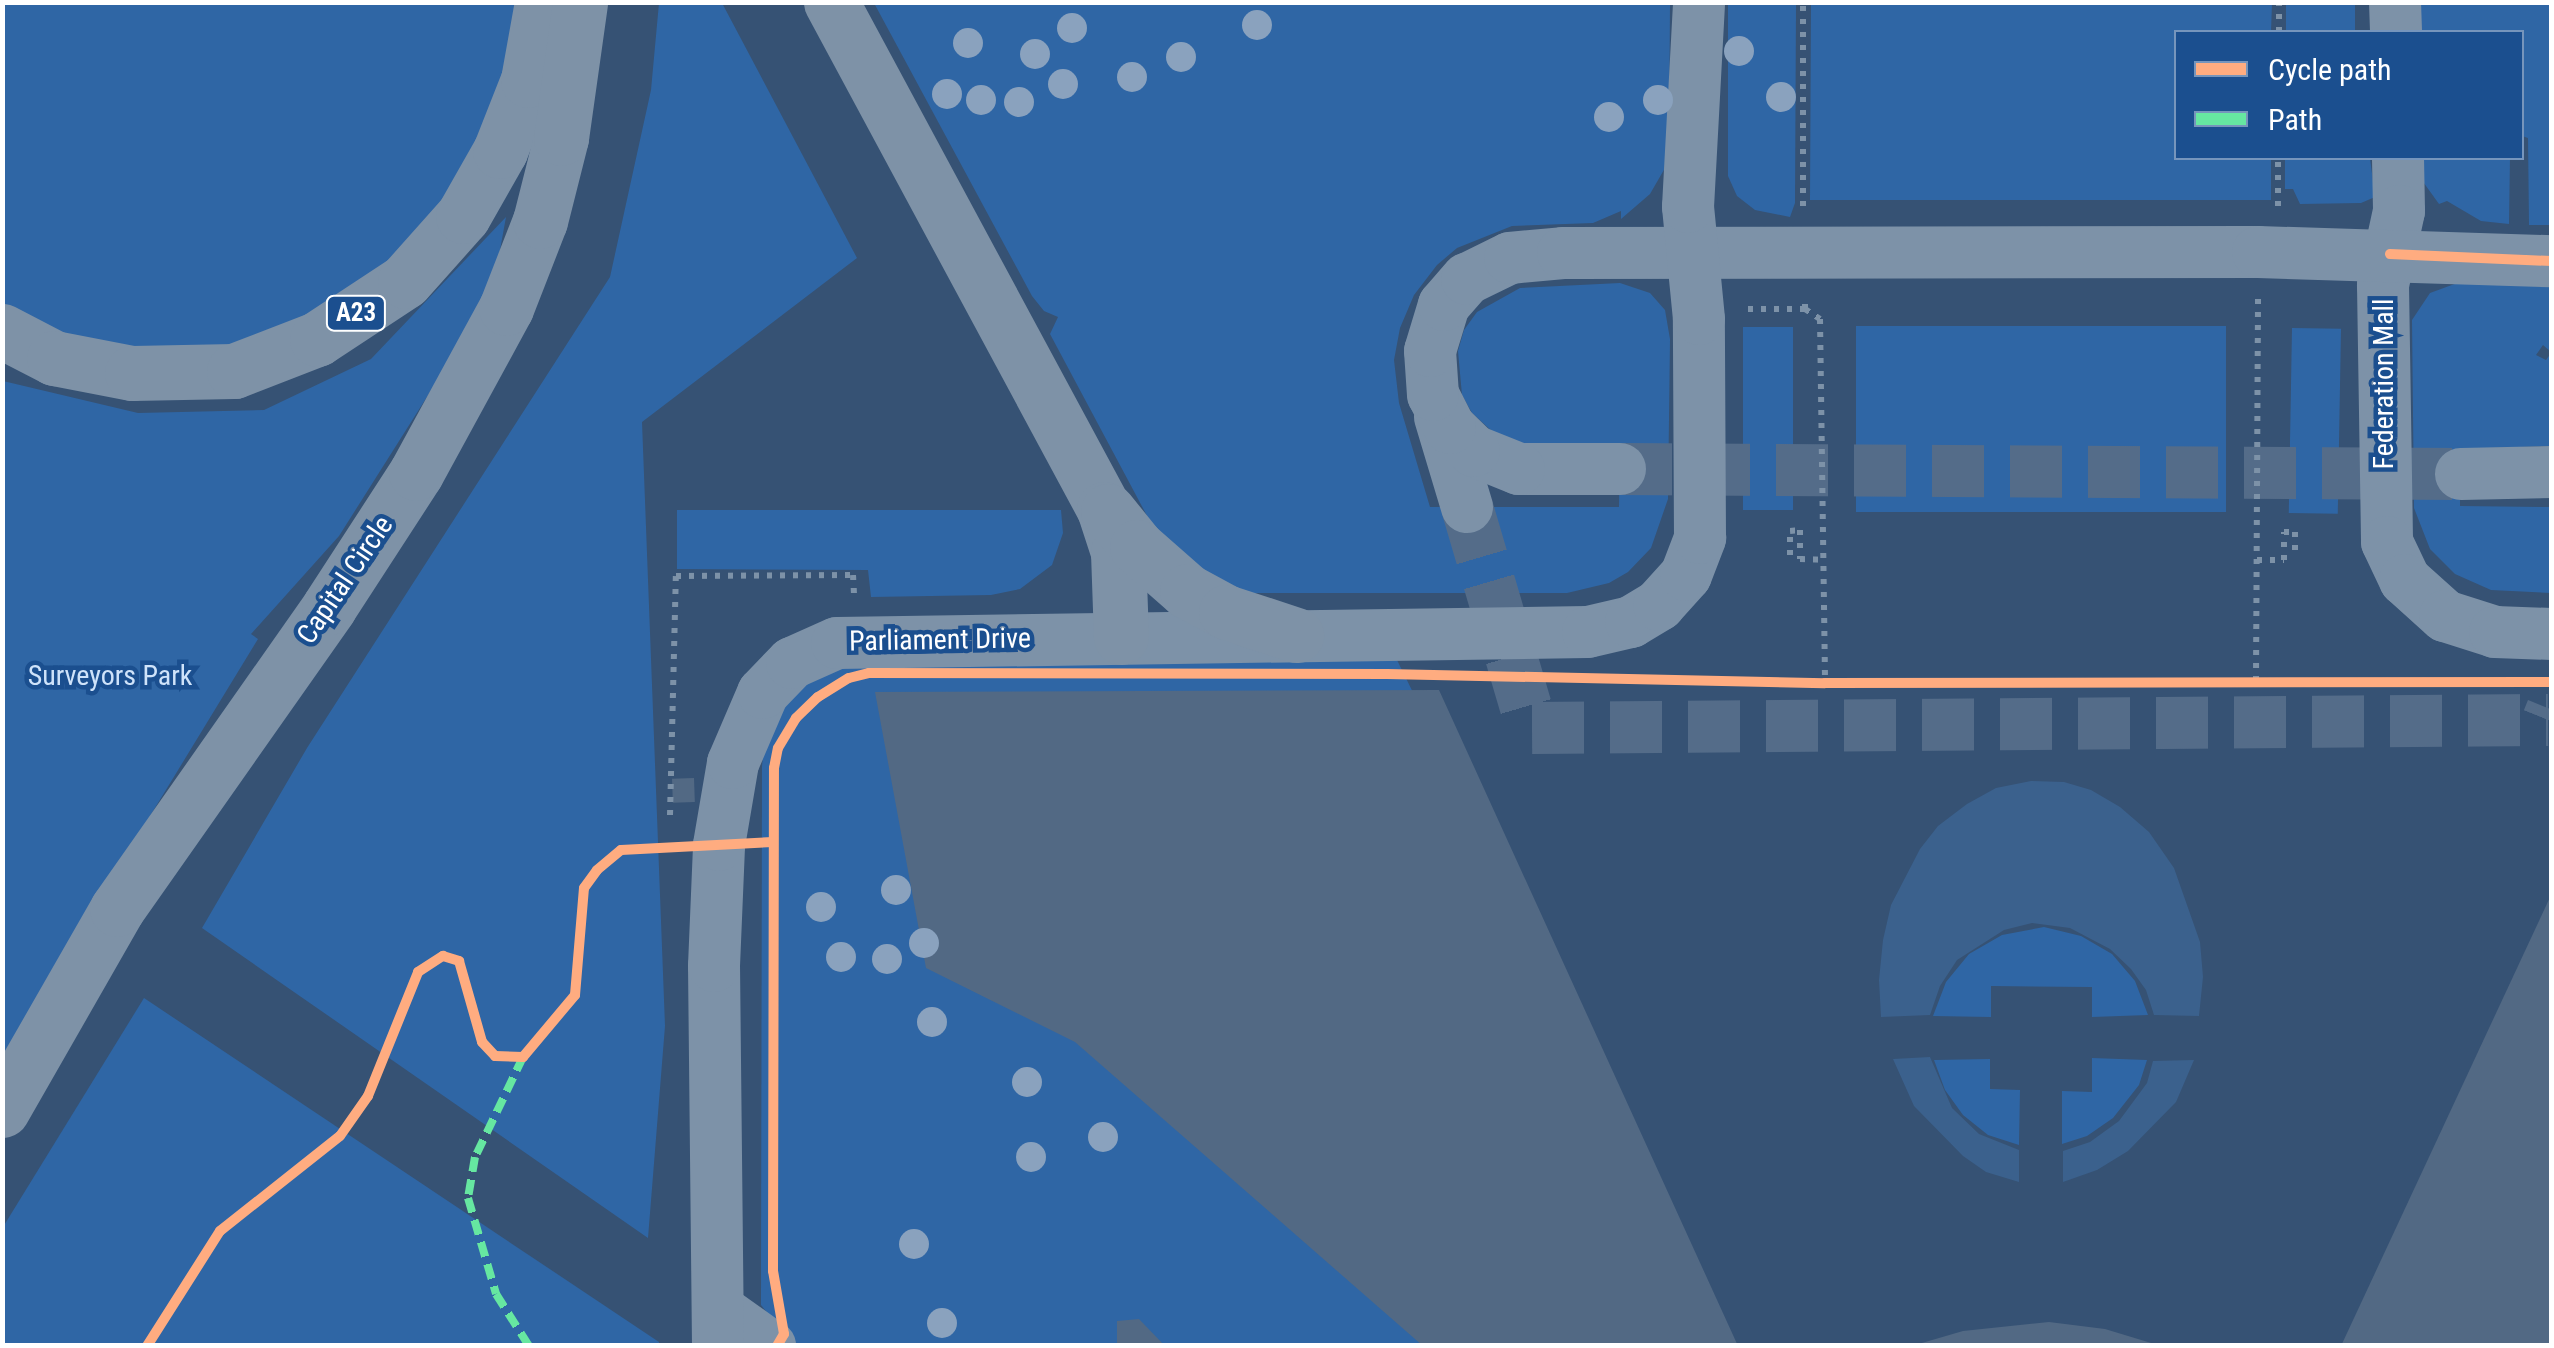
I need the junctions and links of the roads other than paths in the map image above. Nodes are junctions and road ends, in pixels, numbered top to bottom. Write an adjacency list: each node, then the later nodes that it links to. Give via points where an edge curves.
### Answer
1 (542, 2): 13 (highway, A23, via 528,80 500,151 463,216 405,281 317,339 234,371 132,372 54,358)
2 (580, 2): 23 (highway, Capital Circle, via 562,138 540,221 506,308 416,473 117,909)
3 (831, 2): 18 (highway)
4 (1699, 2): 8 (street, via 1688,207)
5 (2396, 2): 6 (street)
6 (2396, 30)
7 (2398, 160): 9 (street, Federation Mall, via 2399,211)
8 (1692, 254): 9 (street); 10 (street, via 1563,252); 12 (street)
9 (2390, 254): 11 (street); 20 (street, Federation Mall, via 2383,285 2385,528 2398,568 2424,600 2470,627)
10 (1502, 261): 12 (street, via 1564,260 1642,272 1682,293); 14 (street, via 1467,279 1437,320 1430,364)
11 (2552, 261)
12 (1699, 314): 21 (street, Parliament Drive, via 1700,538 1695,560 1666,598 1602,632)
13 (2, 331)
14 (1438, 409): 15 (street, via 1465,446 1519,468); 19 (street)
15 (1620, 469)
16 (2552, 472): 17 (street)
17 (2461, 474)
18 (1096, 492): 21 (highway, via 1137,547 1187,591); 22 (highway, via 1115,539)
19 (1467, 507)
20 (2552, 634)
21 (1296, 635): 22 (street, Parliament Drive)
22 (1122, 637): 24 (street, Parliament Drive, via 854,641 803,656 754,707 694,846 714,966)
23 (2, 1110)
24 (718, 1327): 25 (street)
25 (770, 1346)

